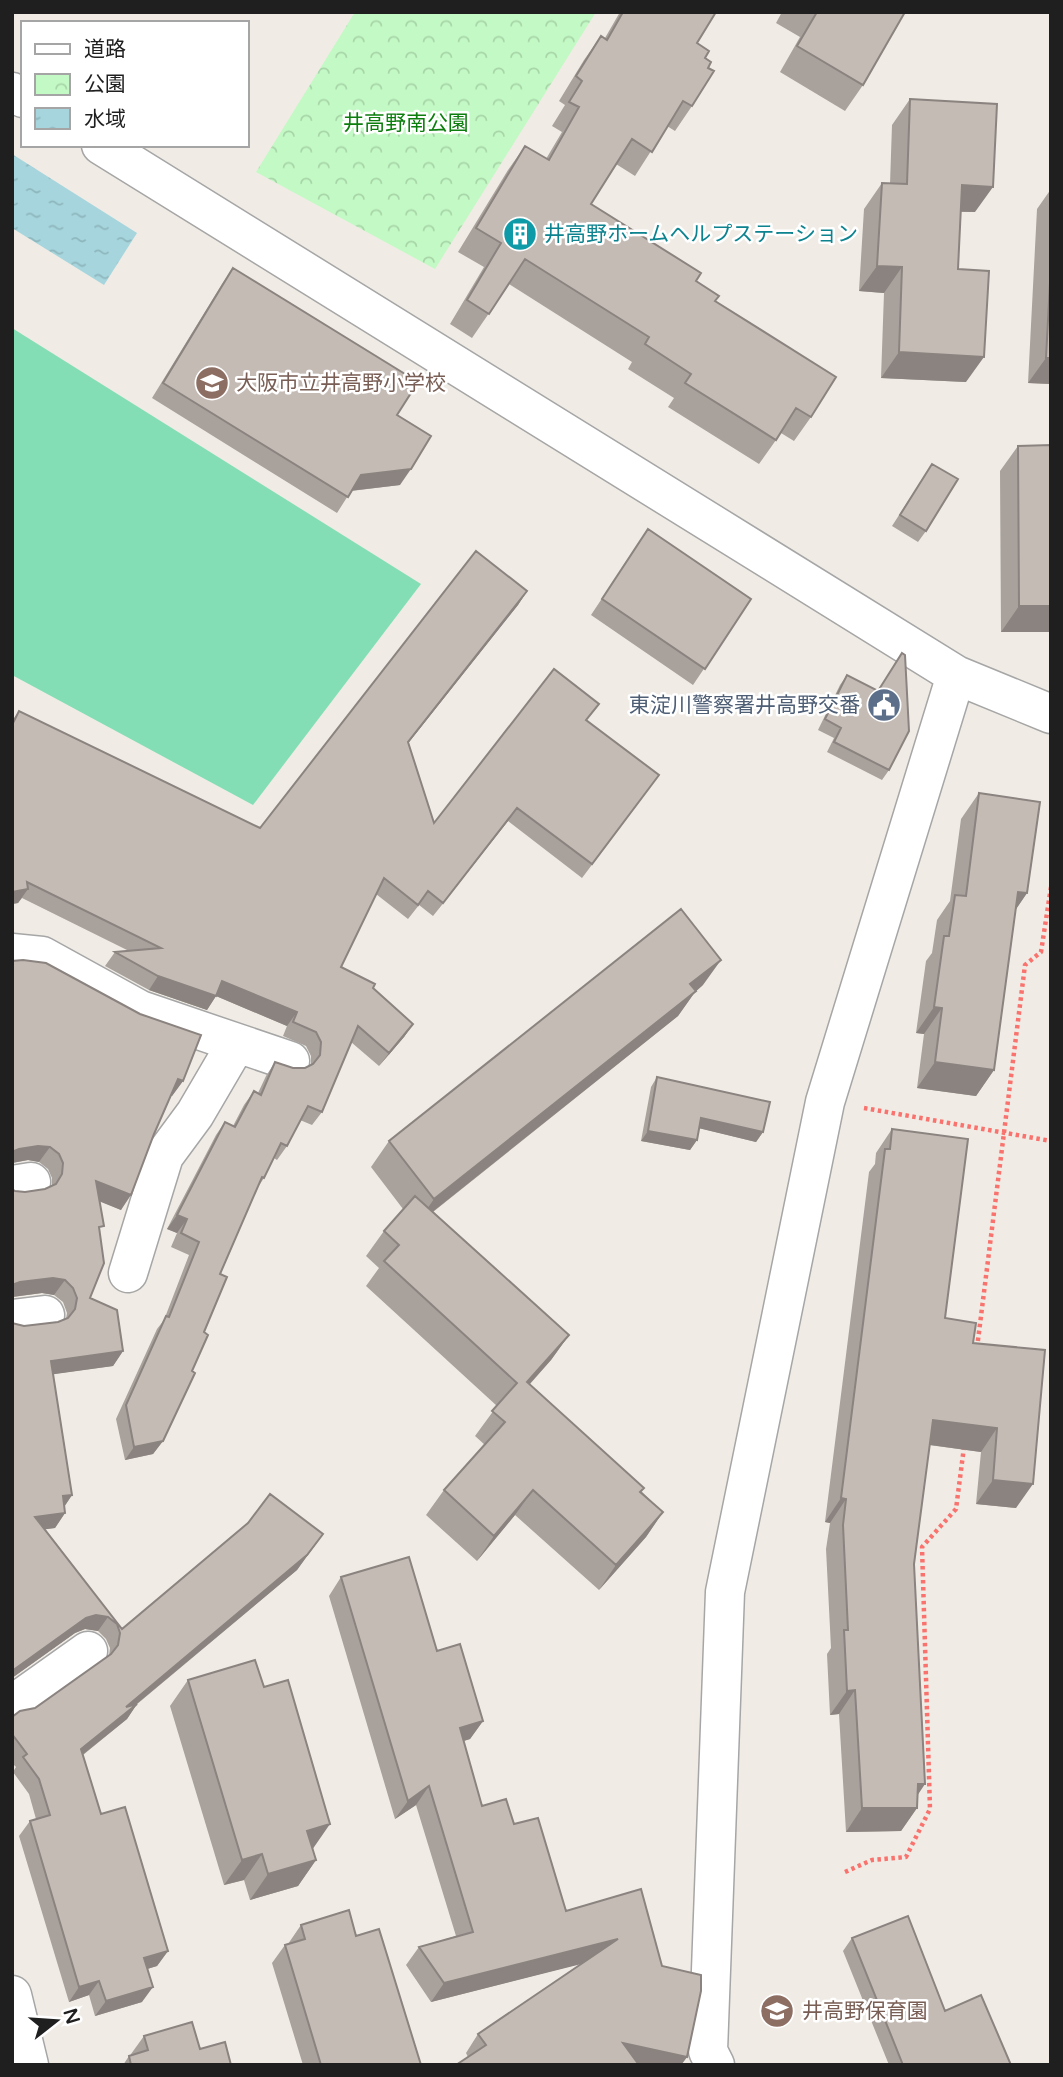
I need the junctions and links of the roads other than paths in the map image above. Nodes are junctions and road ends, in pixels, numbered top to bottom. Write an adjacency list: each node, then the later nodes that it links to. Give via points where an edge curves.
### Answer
1 (104, 147): 2 (street)
2 (956, 675): 3 (street); 12 (street, via 824,1102 725,1592 708,2051)
3 (1051, 714)
4 (12, 953): 5 (street, via 42,956 141,1010)
5 (236, 1044): 6 (street); 7 (street, via 164,1156)
6 (290, 1061)
7 (128, 1273)
8 (89, 1651): 9 (street)
9 (12, 1704)
10 (12, 1995): 11 (street)
11 (29, 2065)
12 (715, 2065)

